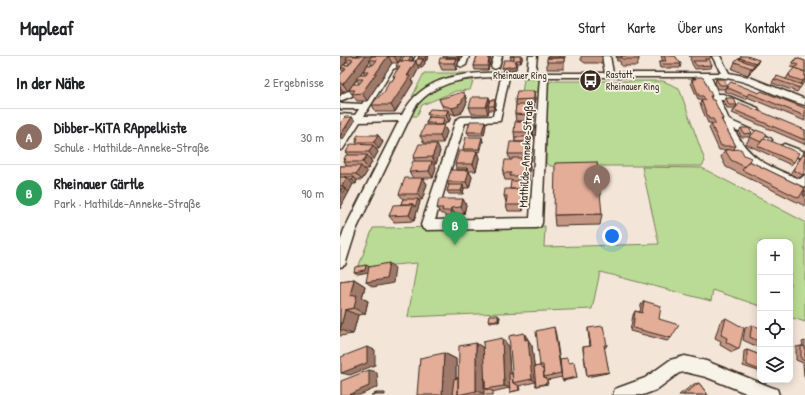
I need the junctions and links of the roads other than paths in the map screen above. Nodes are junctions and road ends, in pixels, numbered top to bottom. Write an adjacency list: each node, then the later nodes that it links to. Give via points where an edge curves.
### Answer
1 (356, 56): 15 (street)
2 (376, 56): 21 (street, via 349,94)
3 (405, 56): 24 (street, via 400,63 390,67)
4 (418, 56): 12 (lane)
5 (465, 56): 10 (street)
6 (498, 56): 11 (street)
7 (533, 56): 13 (street)
8 (606, 56): 17 (street)
9 (719, 57): 19 (street)
10 (462, 65)
11 (495, 66)
12 (412, 67)
13 (531, 74): 14 (street, Rheinauer Ring); 16 (street, Rheinauer Ring)
14 (544, 74): 16 (street, Mathilde-Anneke-Straße, via 536,223 427,225 461,120 497,119); 17 (street, Rheinauer Ring)
15 (340, 75)
16 (506, 75): 27 (street, Rheinauer Ring, via 458,78 434,87 414,102)
17 (609, 75): 18 (street, Rheinauer Ring)
18 (706, 75): 19 (street, Rheinauer Ring); 20 (street)
19 (726, 75): 22 (street, Rheinauer Ring, via 746,79)
20 (715, 94): 25 (street); 29 (street)
21 (340, 98)
22 (805, 102)
23 (340, 106): 24 (street)
24 (366, 106): 26 (street)
25 (764, 114)
26 (358, 118): 27 (street); 28 (street); 30 (street)
27 (405, 118): 33 (street, Rheinauer Ring, via 350,230)
28 (341, 119)
29 (726, 122): 31 (street); 32 (street, via 741,152 752,161 802,184)
30 (340, 147)
31 (805, 156)
32 (805, 179)
33 (340, 261)
34 (621, 395): 35 (street, via 650,384 676,366 684,364 706,369)
35 (771, 395)

